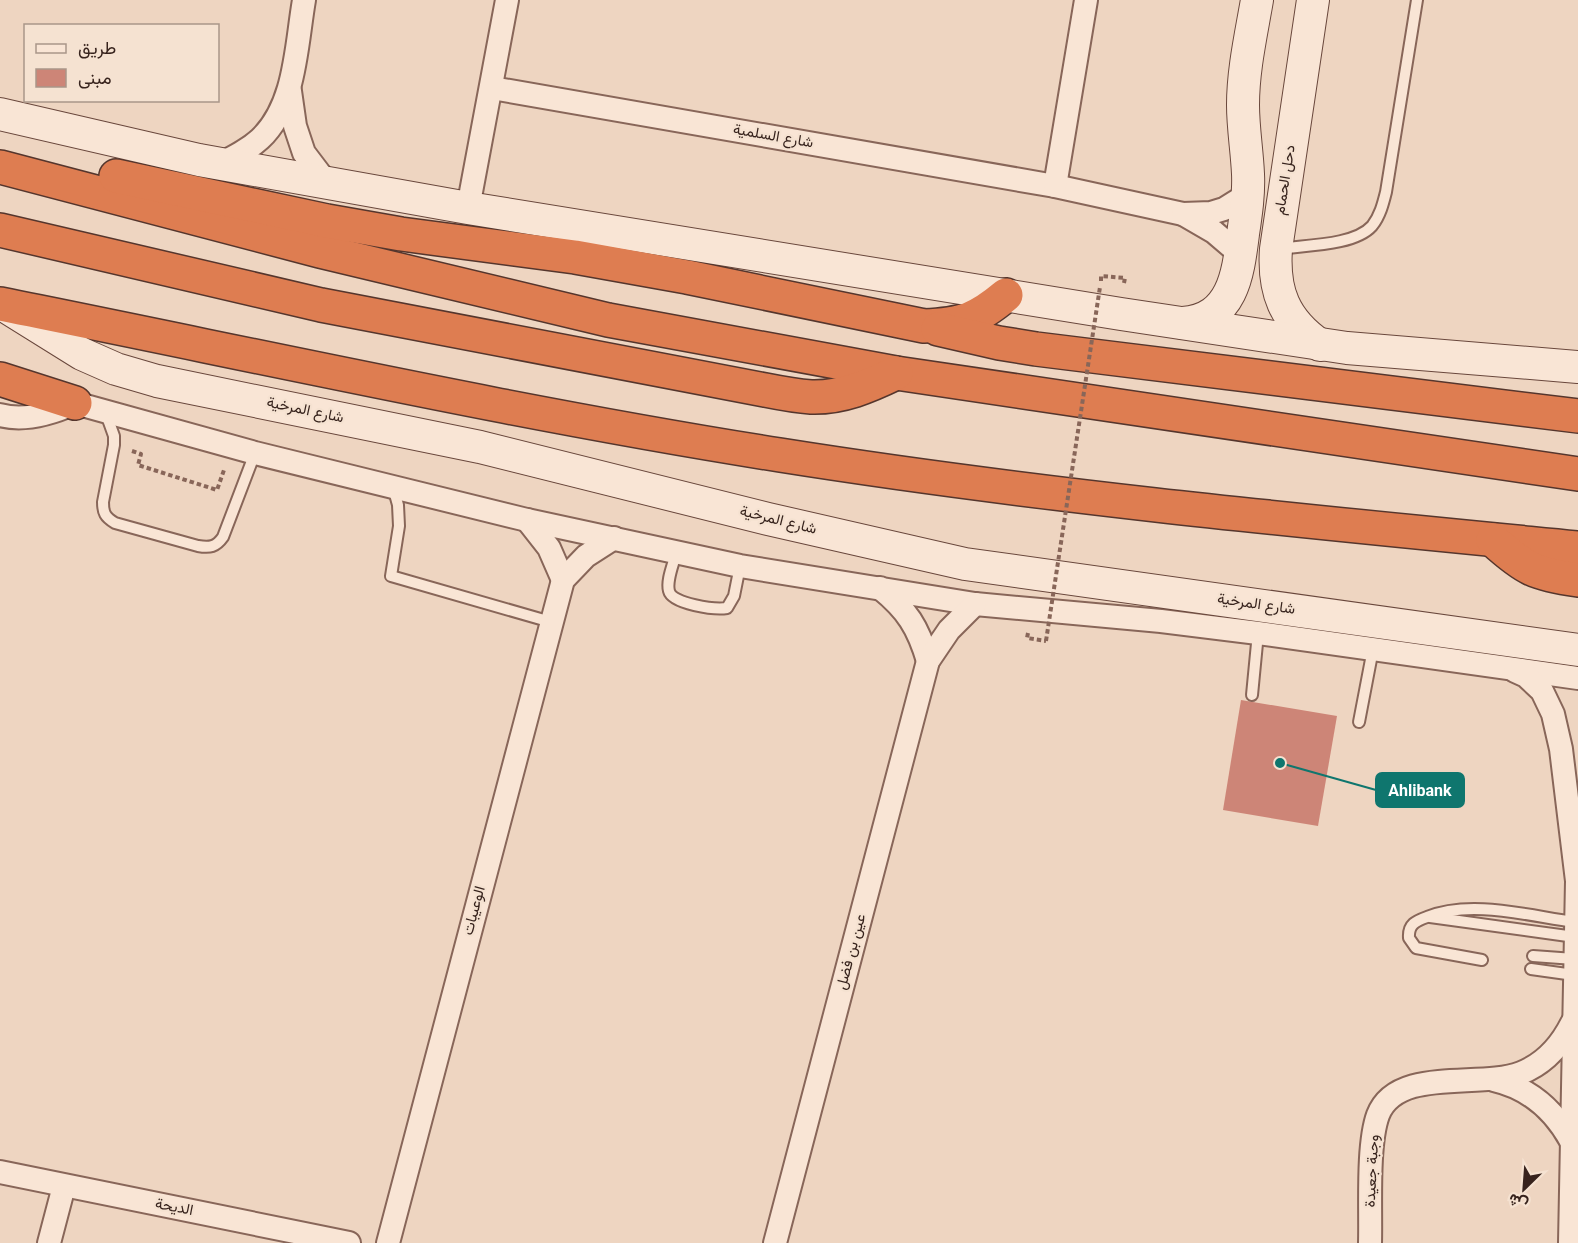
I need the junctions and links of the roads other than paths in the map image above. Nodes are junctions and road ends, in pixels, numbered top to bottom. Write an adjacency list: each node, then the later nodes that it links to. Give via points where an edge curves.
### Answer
1 (304, 0): 7 (street)
2 (507, 0): 8 (street)
3 (1086, 0): 13 (street)
4 (1257, 0): 14 (street, via 1244,82)
5 (1313, 0): 18 (street, دحل الحمام)
6 (1417, 0): 18 (lane, via 1381,212 1371,227 1354,238)
7 (290, 87): 10 (street, via 284,106 260,139); 12 (street, via 295,126 304,153)
8 (492, 88): 13 (street, شارع السلمية); 15 (street)
9 (0, 114): 10 (street)
10 (220, 164): 12 (street)
11 (11, 170): 23 (highway, via 87,170 338,223 586,259); 26 (highway, via 608,320)
12 (326, 182): 15 (street)
13 (1054, 186): 16 (street, شارع السلمية)
14 (1248, 194): 16 (street, شارع السلمية, via 1224,209); 19 (street)
15 (468, 208): 20 (street)
16 (1183, 214): 19 (street, شارع السلمية, via 1214,232)
17 (0, 230): 26 (highway, via 321,305 765,390 811,397 843,394)
18 (1276, 249): 24 (street, دحل الحمام, via 1276,284 1281,300 1297,326)
19 (1241, 255): 22 (street, via 1233,285 1218,310 1206,318)
20 (1006, 295): 22 (street); 23 (highway, via 970,320)
21 (1, 304): 36 (highway, شارع المرخية, via 582,422 783,456 1173,508); 47 (street, شارع المرخية, via 82,354 157,381 480,447 965,564)
22 (1179, 323): 24 (street)
23 (924, 326): 30 (highway, via 1036,349)
24 (1320, 345): 25 (street)
25 (1578, 367)
26 (896, 373): 32 (highway)
27 (0, 379): 28 (highway)
28 (90, 407): 29 (street, via 27,417); 31 (street, شارع المرخية); 31 (lane, via 114,436 103,511 115,523 198,546 209,548 218,544)
29 (0, 415)
30 (1578, 417)
31 (255, 453): 33 (street, شارع المرخية)
32 (1578, 474)
33 (393, 487): 34 (street, شارع المرخية); 44 (lane, via 399,526 390,576)
34 (527, 520): 35 (street, شارع المرخية); 40 (street, via 549,548)
35 (614, 538): 38 (street, شارع المرخية); 40 (street, الوعيبات, via 586,556)
36 (1493, 540): 37 (highway, شارع المرخية); 41 (highway, via 1532,570)
37 (1578, 548)
38 (676, 553): 39 (street, شارع المرخية); 39 (lane, via 669,593 691,604 727,608 734,596)
39 (740, 566): 42 (street, شارع المرخية)
40 (563, 580): 44 (street, الوعيبات)
41 (1578, 580)
42 (880, 588): 43 (street, شارع المرخية); 48 (street, via 912,619)
43 (975, 603): 45 (street, شارع المرخية); 48 (street, عين بن فضل, via 949,630)
44 (551, 622): 66 (street, الوعيبات)
45 (1258, 633): 46 (street, شارع المرخية); 51 (lane)
46 (1373, 649): 49 (street, شارع المرخية); 52 (lane)
47 (1578, 650)
48 (928, 661): 67 (street, عين بن فضل)
49 (1509, 668): 50 (street, شارع المرخية); 54 (street, via 1526,676 1542,691 1553,714)
50 (1578, 678)
51 (1252, 695)
52 (1359, 722)
53 (1578, 816): 54 (street)
54 (1577, 881): 55 (street)
55 (1574, 949): 56 (lane); 57 (lane, via 1464,908 1438,912 1410,926 1409,938 1416,948); 58 (lane); 59 (street)
56 (1533, 956)
57 (1482, 960)
58 (1531, 969)
59 (1573, 1020): 60 (street, وجبة جعيدة, via 1557,1047 1534,1067); 61 (street)
60 (1489, 1079): 61 (street, وجبة جعيدة, via 1507,1083 1538,1100 1563,1125); 68 (street, وجبة جعيدة, via 1415,1084 1388,1100 1379,1113 1372,1148)
61 (1571, 1141): 69 (street)
62 (0, 1172): 63 (street, الديحة)
63 (64, 1186): 64 (street); 65 (street, الديحة)
64 (49, 1243)
65 (349, 1243)
66 (388, 1243)
67 (775, 1243)
68 (1370, 1243)
69 (1570, 1243)

